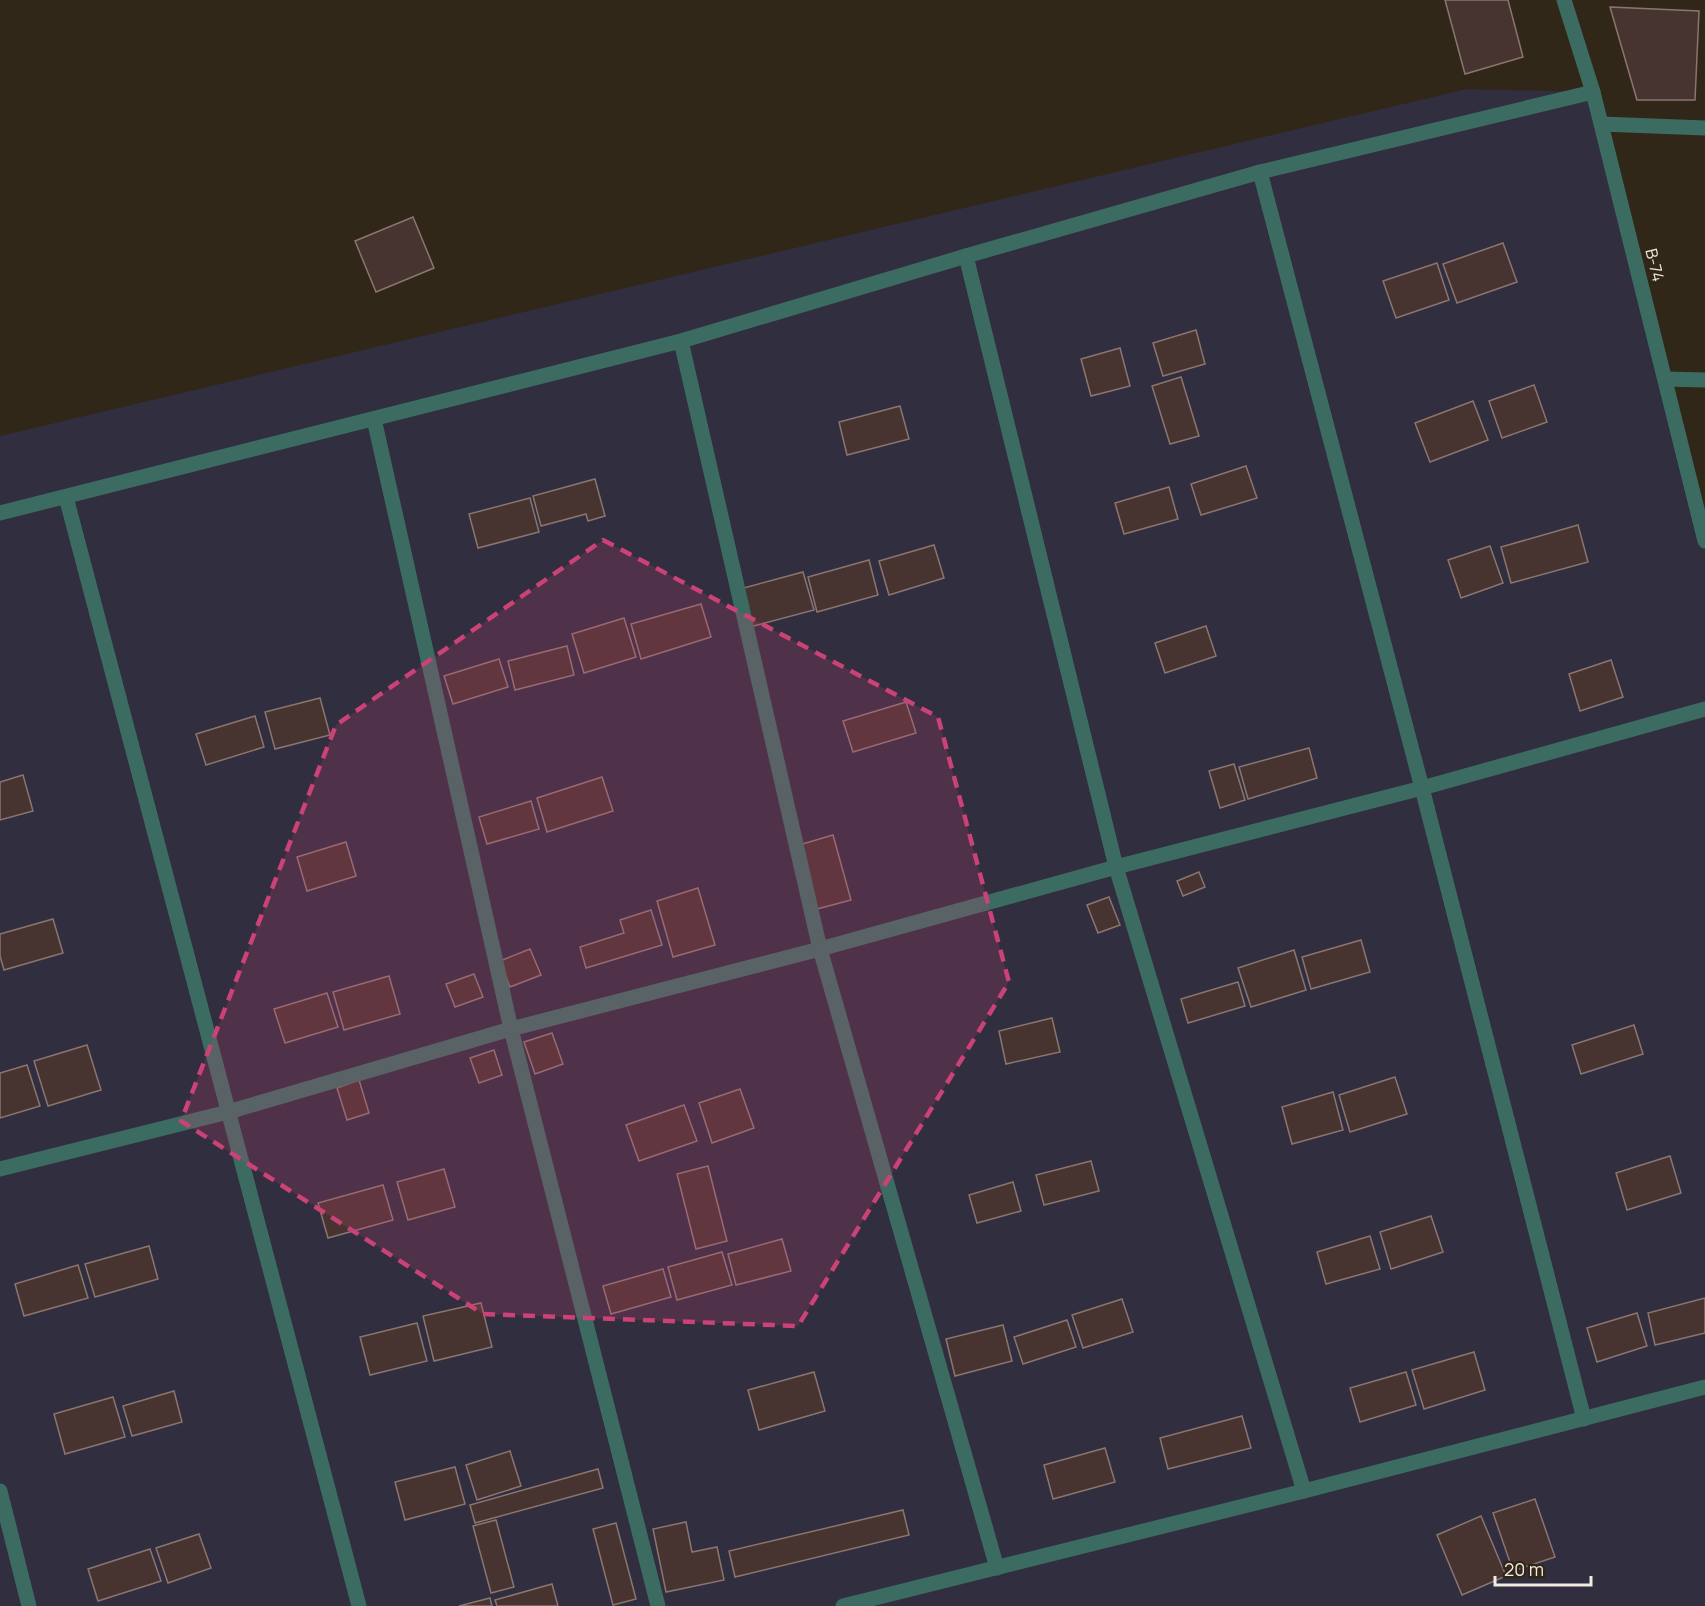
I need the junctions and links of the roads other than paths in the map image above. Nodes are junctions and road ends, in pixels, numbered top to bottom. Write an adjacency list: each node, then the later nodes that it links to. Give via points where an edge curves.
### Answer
1 (1564, 0): 2 (street, B-74)
2 (1593, 92): 3 (street, B-74); 5 (street)
3 (1601, 124): 4 (street); 8 (street, B-74)
4 (1705, 128)
5 (1260, 172): 6 (street); 15 (street)
6 (966, 256): 7 (street); 16 (street)
7 (681, 341): 10 (street); 17 (street)
8 (1665, 380): 9 (street); 13 (street, B-74)
9 (1705, 380)
10 (374, 419): 11 (street); 18 (street)
11 (66, 496): 12 (street); 19 (street)
12 (0, 513)
13 (1705, 541)
14 (1705, 709): 15 (street)
15 (1422, 788): 16 (street); 22 (street)
16 (1116, 867): 17 (street); 24 (street)
17 (820, 949): 18 (street); 25 (street)
18 (510, 1029): 19 (street); 28 (street)
19 (228, 1112): 20 (street); 27 (street)
20 (0, 1169)
21 (1705, 1387): 22 (street)
22 (1584, 1419): 24 (street)
23 (0, 1491): 26 (street)
24 (1304, 1491): 25 (street)
25 (997, 1568): 29 (street)
26 (29, 1606)
27 (359, 1606)
28 (658, 1606)
29 (843, 1606)

